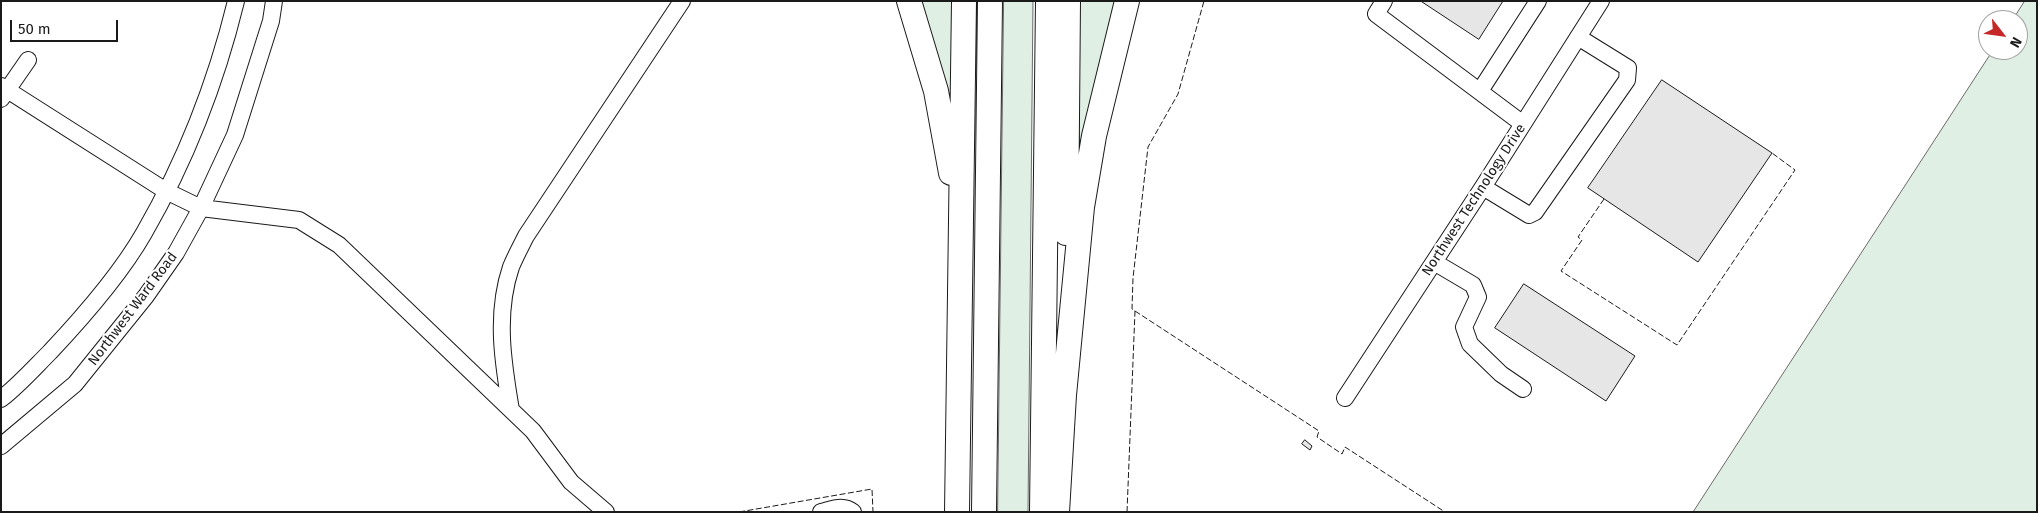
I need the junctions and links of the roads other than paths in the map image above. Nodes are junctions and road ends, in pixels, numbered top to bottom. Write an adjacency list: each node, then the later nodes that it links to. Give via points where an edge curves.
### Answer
1 (236, 1): 19 (street, via 204,109)
2 (274, 1): 20 (street, Northwest Ward Road, via 235,135)
3 (682, 1): 27 (street, via 526,236 511,267 501,314 504,368)
4 (909, 1): 21 (highway, via 936,90 950,165)
5 (964, 1): 21 (highway)
6 (990, 1): 33 (highway)
7 (1048, 1): 34 (highway)
8 (1068, 1): 24 (highway)
9 (1127, 1): 24 (highway, via 1100,109 1082,207)
10 (1384, 1): 15 (street, via 1376,14)
11 (1538, 1): 15 (street)
12 (1601, 1): 13 (street, Northwest Technology Drive)
13 (1578, 37): 17 (street, Northwest Technology Drive); 18 (street, via 1628,68 1628,80 1535,212 1529,215)
14 (28, 60): 16 (street)
15 (1480, 91): 17 (street)
16 (3, 92): 19 (street)
17 (1523, 124): 18 (street, Northwest Technology Drive)
18 (1483, 187): 22 (street, Northwest Technology Drive)
19 (166, 191): 20 (street); 26 (street, via 144,234 80,320)
20 (201, 208): 27 (street, via 299,220 339,246); 28 (street, Northwest Ward Road, via 176,253 146,296 75,384)
21 (960, 249): 32 (highway)
22 (1434, 262): 23 (street, via 1473,285 1478,297 1464,327 1470,344); 25 (street, Northwest Technology Drive)
23 (1522, 389)
24 (1064, 395): 35 (highway)
25 (1345, 398)
26 (1, 399)
27 (511, 410): 29 (street, via 533,431 570,482)
28 (1, 446)
29 (606, 512)
30 (822, 512): 31 (street, via 840,507)
31 (853, 512)
32 (957, 512)
33 (984, 512)
34 (1042, 512)
35 (1057, 512)

